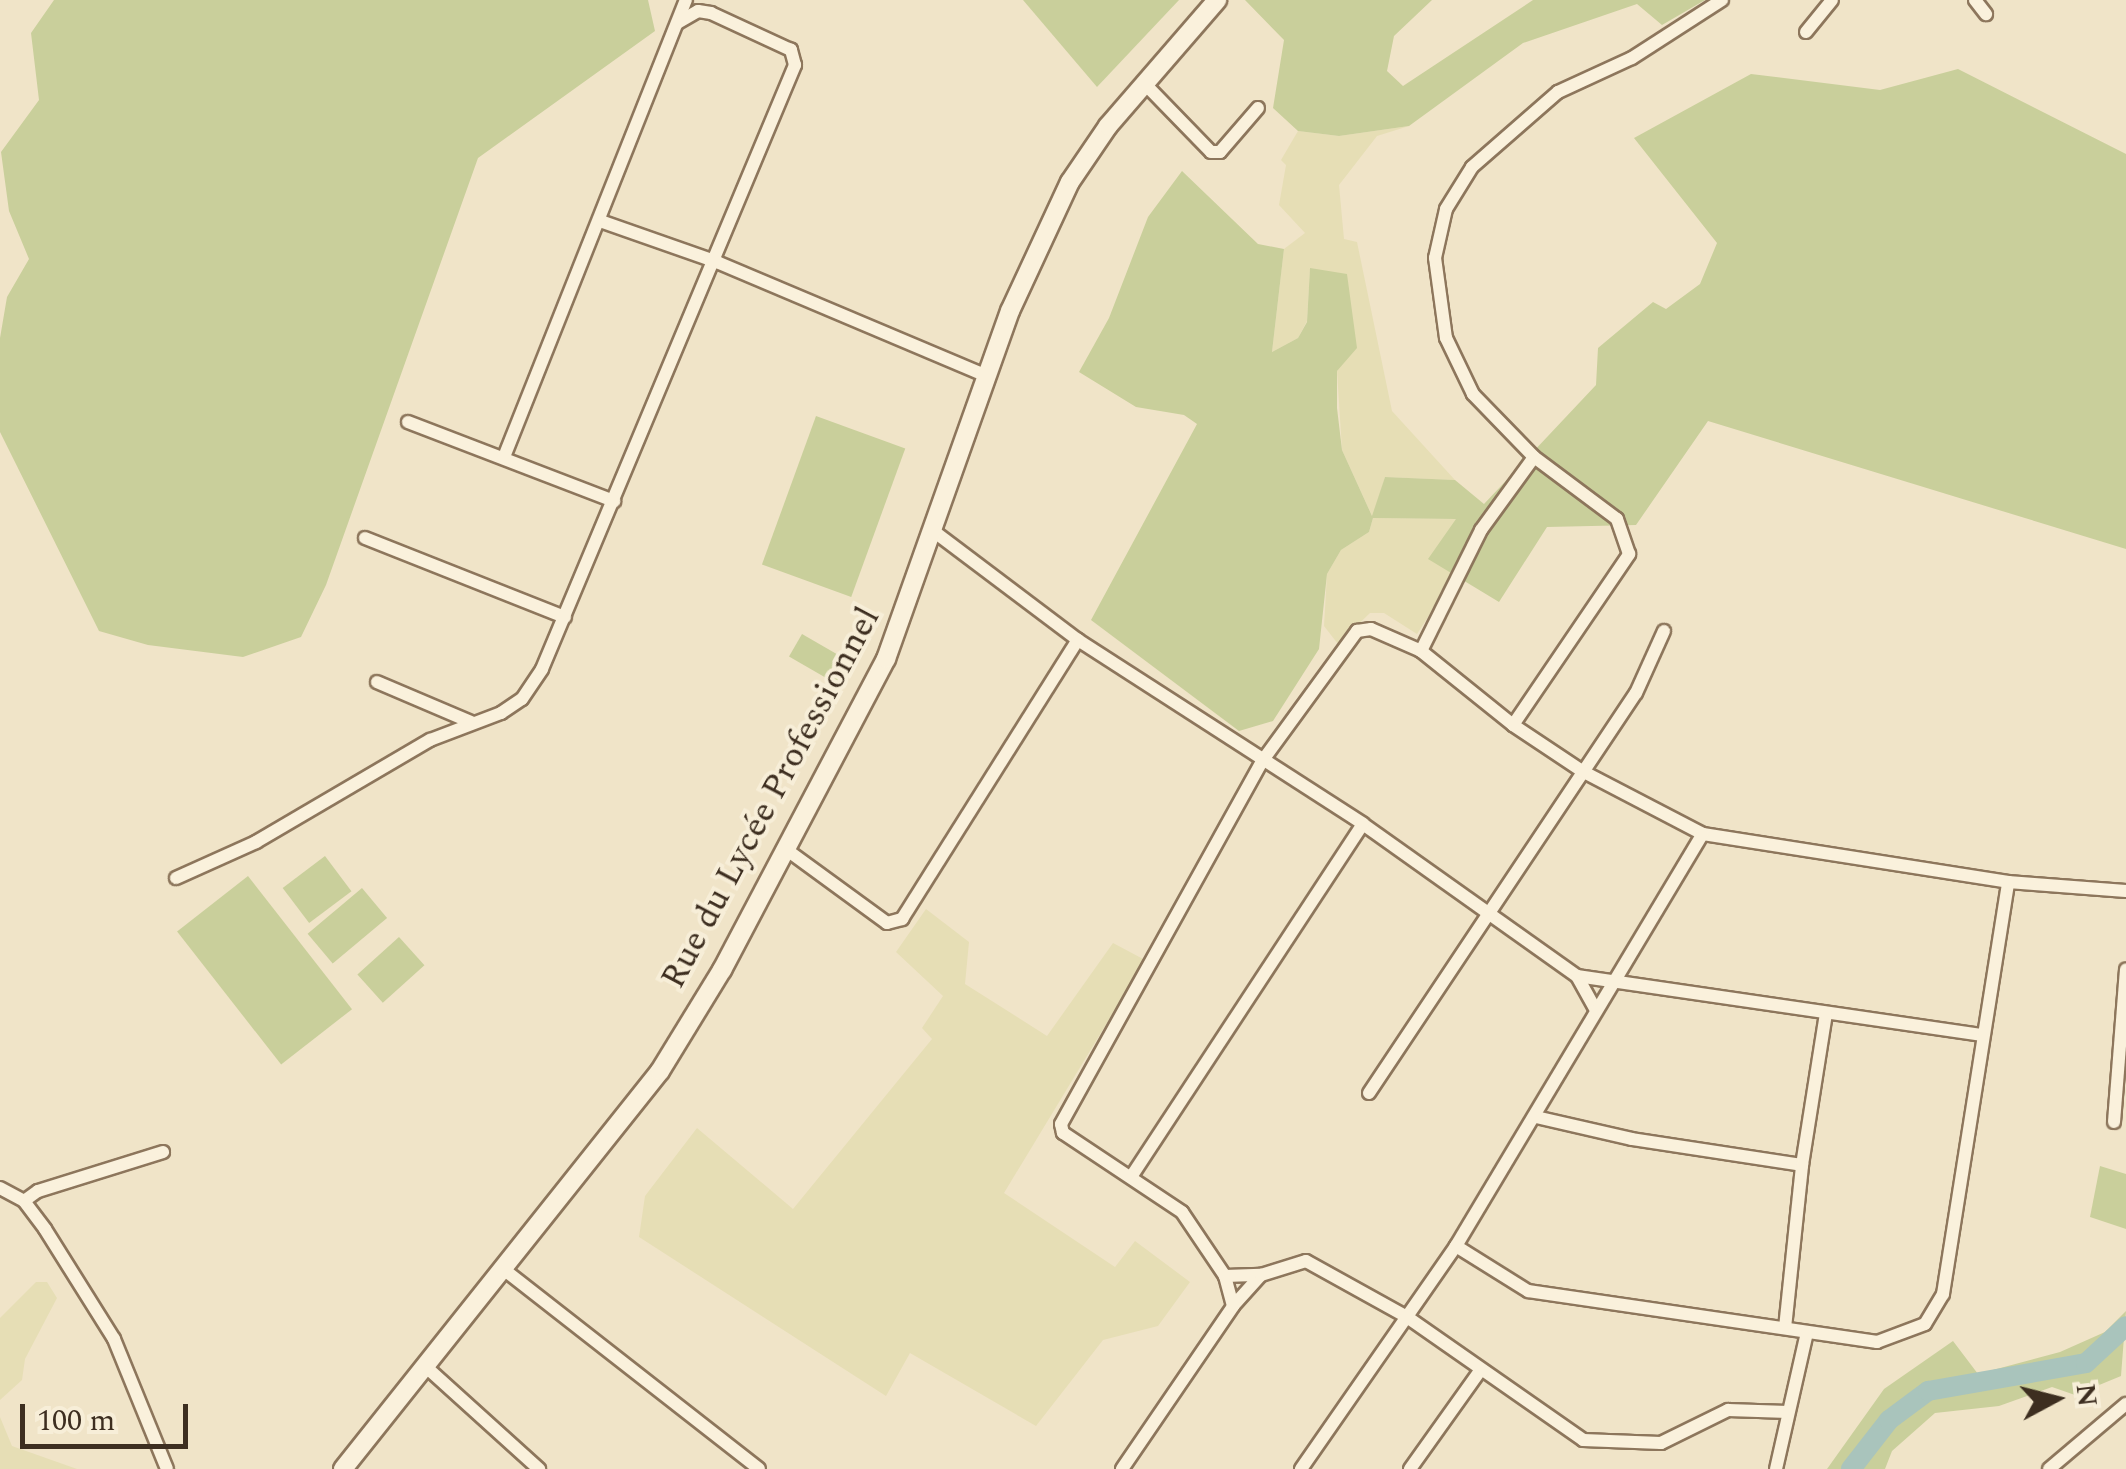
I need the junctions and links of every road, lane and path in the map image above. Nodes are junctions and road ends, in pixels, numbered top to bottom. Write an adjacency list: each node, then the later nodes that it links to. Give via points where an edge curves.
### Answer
1 (686, 0): 7 (street)
2 (1217, 0): 9 (main road, Rue du Lycée Professionnel)
3 (1722, 0): 16 (street, via 1632,58 1558,92 1472,168 1446,210 1434,258 1446,338 1474,394)
4 (1832, 0): 8 (street)
5 (1975, 0): 6 (street)
6 (1986, 14)
7 (677, 23): 11 (street); 12 (street, via 698,10 711,13 796,57)
8 (1806, 32)
9 (1144, 83): 10 (street, via 1216,153); 13 (main road, Rue du Lycée Professionnel, via 1070,182)
10 (1258, 108)
11 (602, 222): 12 (street); 15 (street)
12 (717, 262): 13 (street); 17 (street)
13 (987, 376): 18 (main road, Rue du Lycée Professionnel)
14 (408, 422): 15 (street)
15 (504, 457): 17 (street)
16 (1534, 457): 23 (street, via 1482,530); 26 (street, via 1617,518 1629,554)
17 (614, 502): 20 (street)
18 (936, 534): 22 (street); 31 (main road, Rue du Lycée Professionnel, via 886,659)
19 (365, 538): 20 (street)
20 (565, 617): 25 (street, via 522,699)
21 (1664, 630): 28 (street, via 1636,693)
22 (1078, 640): 27 (street); 31 (street, via 902,920 887,923)
23 (1421, 651): 26 (street); 27 (street, via 1371,629 1357,631)
24 (378, 682): 25 (street)
25 (472, 722): 32 (street, via 256,842)
26 (1513, 726): 28 (street)
27 (1263, 760): 29 (street); 47 (street, via 1060,1124 1063,1134)
28 (1582, 770): 30 (street); 35 (street)
29 (1363, 824): 35 (street); 47 (street)
30 (1703, 834): 33 (street); 38 (street)
31 (787, 850): 51 (main road, Rue du Lycée Professionnel, via 660,1072)
32 (176, 878)
33 (2008, 882): 34 (street); 41 (street)
34 (2126, 891)
35 (1484, 914): 37 (street); 42 (street)
36 (2126, 970): 44 (street)
37 (1577, 976): 38 (street); 39 (street)
38 (1613, 980): 39 (street); 40 (street)
39 (1596, 1010): 43 (street)
40 (1826, 1014): 41 (street); 46 (street)
41 (1983, 1035): 57 (street, via 1936,1308 1924,1324 1877,1342)
42 (1369, 1093)
43 (1536, 1117): 46 (street); 50 (street)
44 (2114, 1122)
45 (163, 1152): 49 (street, via 38,1191)
46 (1802, 1165): 56 (street)
47 (1131, 1177): 53 (street, via 1182,1212)
48 (0, 1188): 49 (street)
49 (24, 1202): 63 (street, via 126,1362)
50 (1456, 1246): 55 (street); 56 (street, via 1528,1291)
51 (507, 1267): 58 (main road, Rue du Lycée Professionnel); 66 (street)
52 (1261, 1275): 53 (street); 54 (street); 55 (street, via 1317,1262)
53 (1225, 1276): 54 (street)
54 (1233, 1306): 67 (street)
55 (1407, 1317): 59 (street); 68 (street)
56 (1785, 1328): 57 (street)
57 (1807, 1332): 61 (street)
58 (424, 1366): 64 (main road, Rue du Lycée Professionnel); 65 (street)
59 (1480, 1370): 61 (street, via 1600,1445 1660,1443 1728,1410); 69 (street)
60 (2121, 1410): 62 (street); 71 (street)
61 (1788, 1412): 70 (street)
62 (2126, 1427)
63 (166, 1469)
64 (343, 1469)
65 (539, 1469)
66 (758, 1469)
67 (1122, 1469)
68 (1301, 1469)
69 (1410, 1469)
70 (1776, 1469)
71 (2049, 1469)

